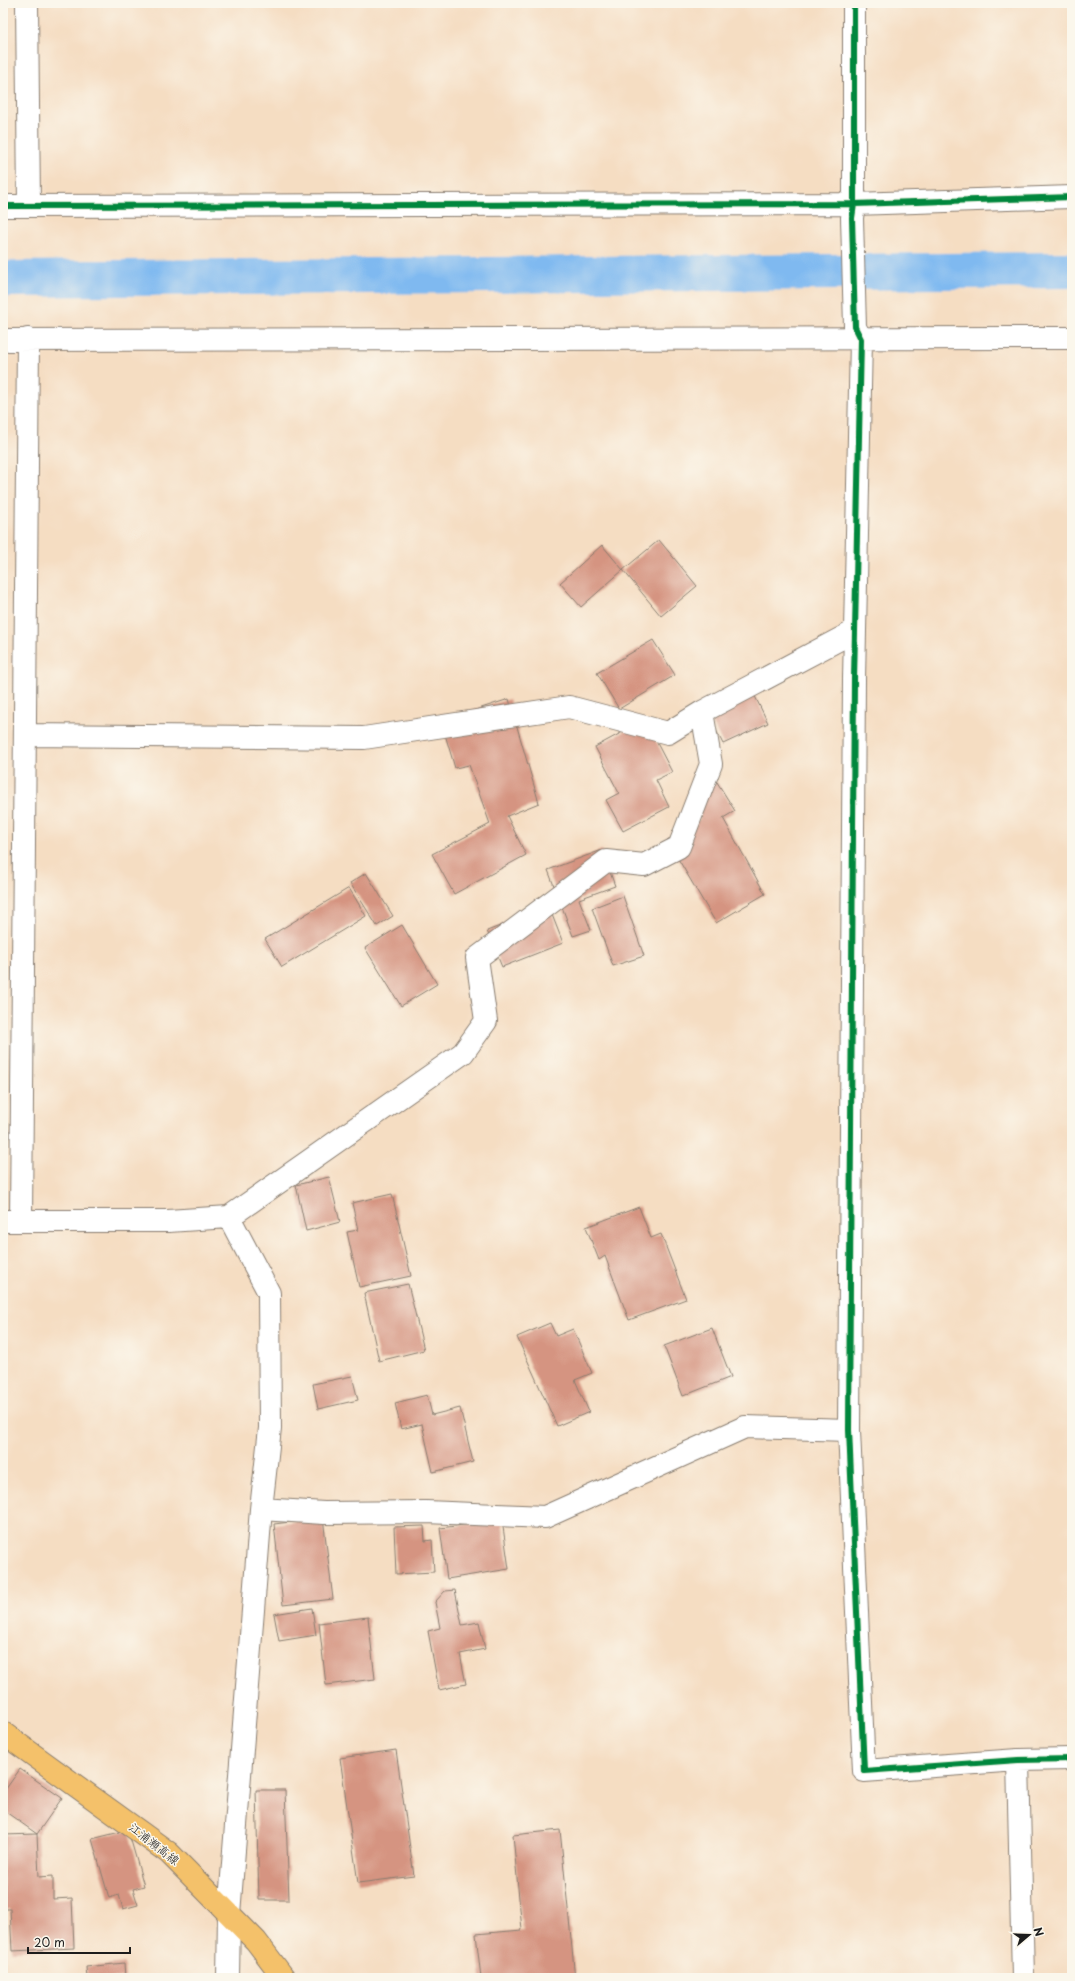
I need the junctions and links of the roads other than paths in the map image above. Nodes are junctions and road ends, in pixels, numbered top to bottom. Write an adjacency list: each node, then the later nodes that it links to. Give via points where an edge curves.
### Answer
1 (27, 3): 5 (street)
2 (854, 3): 6 (street)
3 (1072, 197): 6 (street)
4 (3, 206): 5 (street)
5 (29, 206): 6 (street)
6 (853, 211): 7 (street)
7 (858, 333): 8 (street); 9 (street); 11 (street)
8 (1072, 338)
9 (28, 339): 10 (street); 13 (street)
10 (3, 340)
11 (855, 630): 12 (street); 16 (street)
12 (702, 712): 13 (street, via 668,733 569,707 364,738); 14 (street, via 711,764 679,847 644,865 606,862 477,958 486,1021 463,1054)
13 (25, 735): 15 (street)
14 (229, 1217): 15 (street, via 168,1221); 17 (street, via 269,1293 270,1428)
15 (12, 1221)
16 (849, 1430): 17 (street, via 745,1427 545,1517 426,1512 324,1513); 19 (street, via 864,1770)
17 (261, 1509): 21 (street)
18 (3, 1733): 21 (main road, 江浦瀬高線, via 169,1853)
19 (1018, 1760): 20 (street); 24 (street)
20 (1072, 1760)
21 (230, 1914): 22 (street); 23 (main road, 江浦瀬高線, via 256,1941)
22 (228, 1978)
23 (284, 1978)
24 (1023, 1978)

